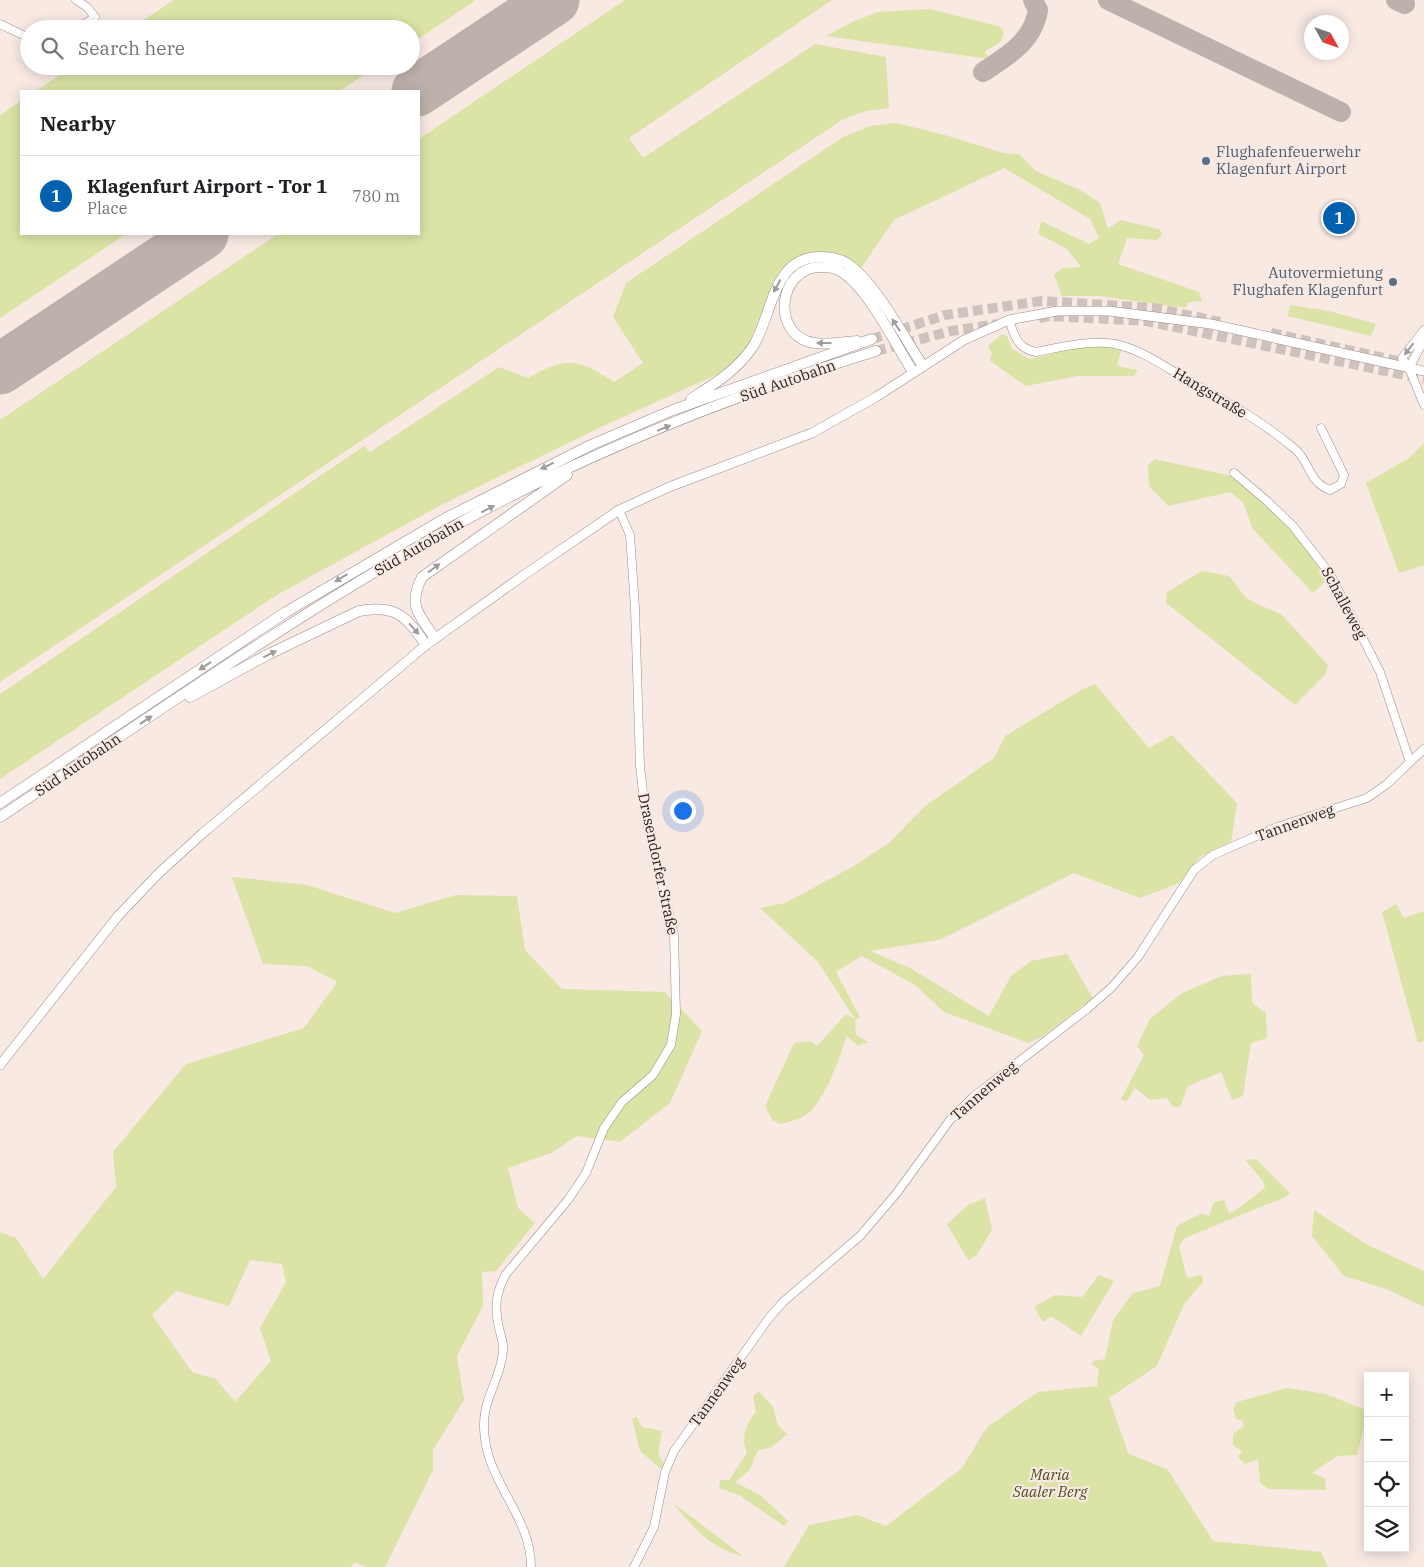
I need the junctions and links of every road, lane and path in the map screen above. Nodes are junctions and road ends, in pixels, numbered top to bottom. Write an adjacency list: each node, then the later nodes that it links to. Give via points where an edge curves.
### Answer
1 (76, 0): 2 (street, via 95,17)
2 (90, 20)
3 (0, 24): 4 (street)
4 (20, 34)
5 (1009, 320): 10 (main road, via 964,340); 11 (main road, via 1057,311 1161,316); 16 (street, Hangstraße, via 1016,341 1028,350 1036,352 1090,343 1113,344 1151,359 1239,409 1296,450 1318,486 1330,490 1342,484 1344,475)
6 (1424, 330): 11 (street, one-way to 11, via 1402,358)
7 (1424, 341): 8 (street); 11 (street)
8 (1424, 350)
9 (876, 351): 17 (highway, Süd Autobahn, one-way to 9, via 735,399)
10 (923, 366): 13 (main road); 15 (highway, one-way to 15, via 872,290 852,267 842,260 816,257 795,265 779,282 761,331 740,363)
11 (1409, 368): 12 (main road); 14 (street)
12 (1424, 371)
13 (913, 372): 15 (highway, Süd Autobahn, one-way to 13, via 872,339 813,343 798,336 785,316 783,302 787,288 802,272 813,267 839,270 852,280); 19 (main road, via 812,433 669,487)
14 (1424, 404)
15 (673, 410): 25 (highway, Süd Autobahn, one-way to 25, via 501,489 380,555 286,612)
16 (1321, 428)
17 (582, 463): 20 (highway, one-way to 17, via 415,607 414,593 422,577); 22 (highway, Süd Autobahn, one-way to 17, via 395,560 449,529)
18 (1234, 473): 24 (street, Schalleweg, via 1293,526 1330,574 1380,672)
19 (619, 510): 20 (main road); 28 (street, Drasendorfer Straße, via 630,536 640,766 646,819 674,935 676,1014 671,1045 653,1075 622,1102 604,1128 586,1173 499,1287 496,1314 503,1348 500,1366 486,1402 483,1421 485,1442 498,1479 525,1529 531,1550)
20 (435, 638): 21 (main road)
21 (426, 645): 22 (highway, one-way to 21, via 192,697 267,655 359,611 392,609); 27 (main road, via 159,873 118,916)
22 (164, 708): 26 (highway, Süd Autobahn, one-way to 22)
23 (1424, 750): 24 (street, Tannenweg)
24 (1410, 762): 29 (street, Tannenweg, via 1367,798 1277,827 1213,855 1194,870 1138,956 1112,987 973,1097 950,1120 866,1230 769,1318 674,1450 665,1472 654,1528)
25 (0, 803)
26 (0, 817)
27 (0, 1065)
28 (531, 1567)
29 (634, 1567)

